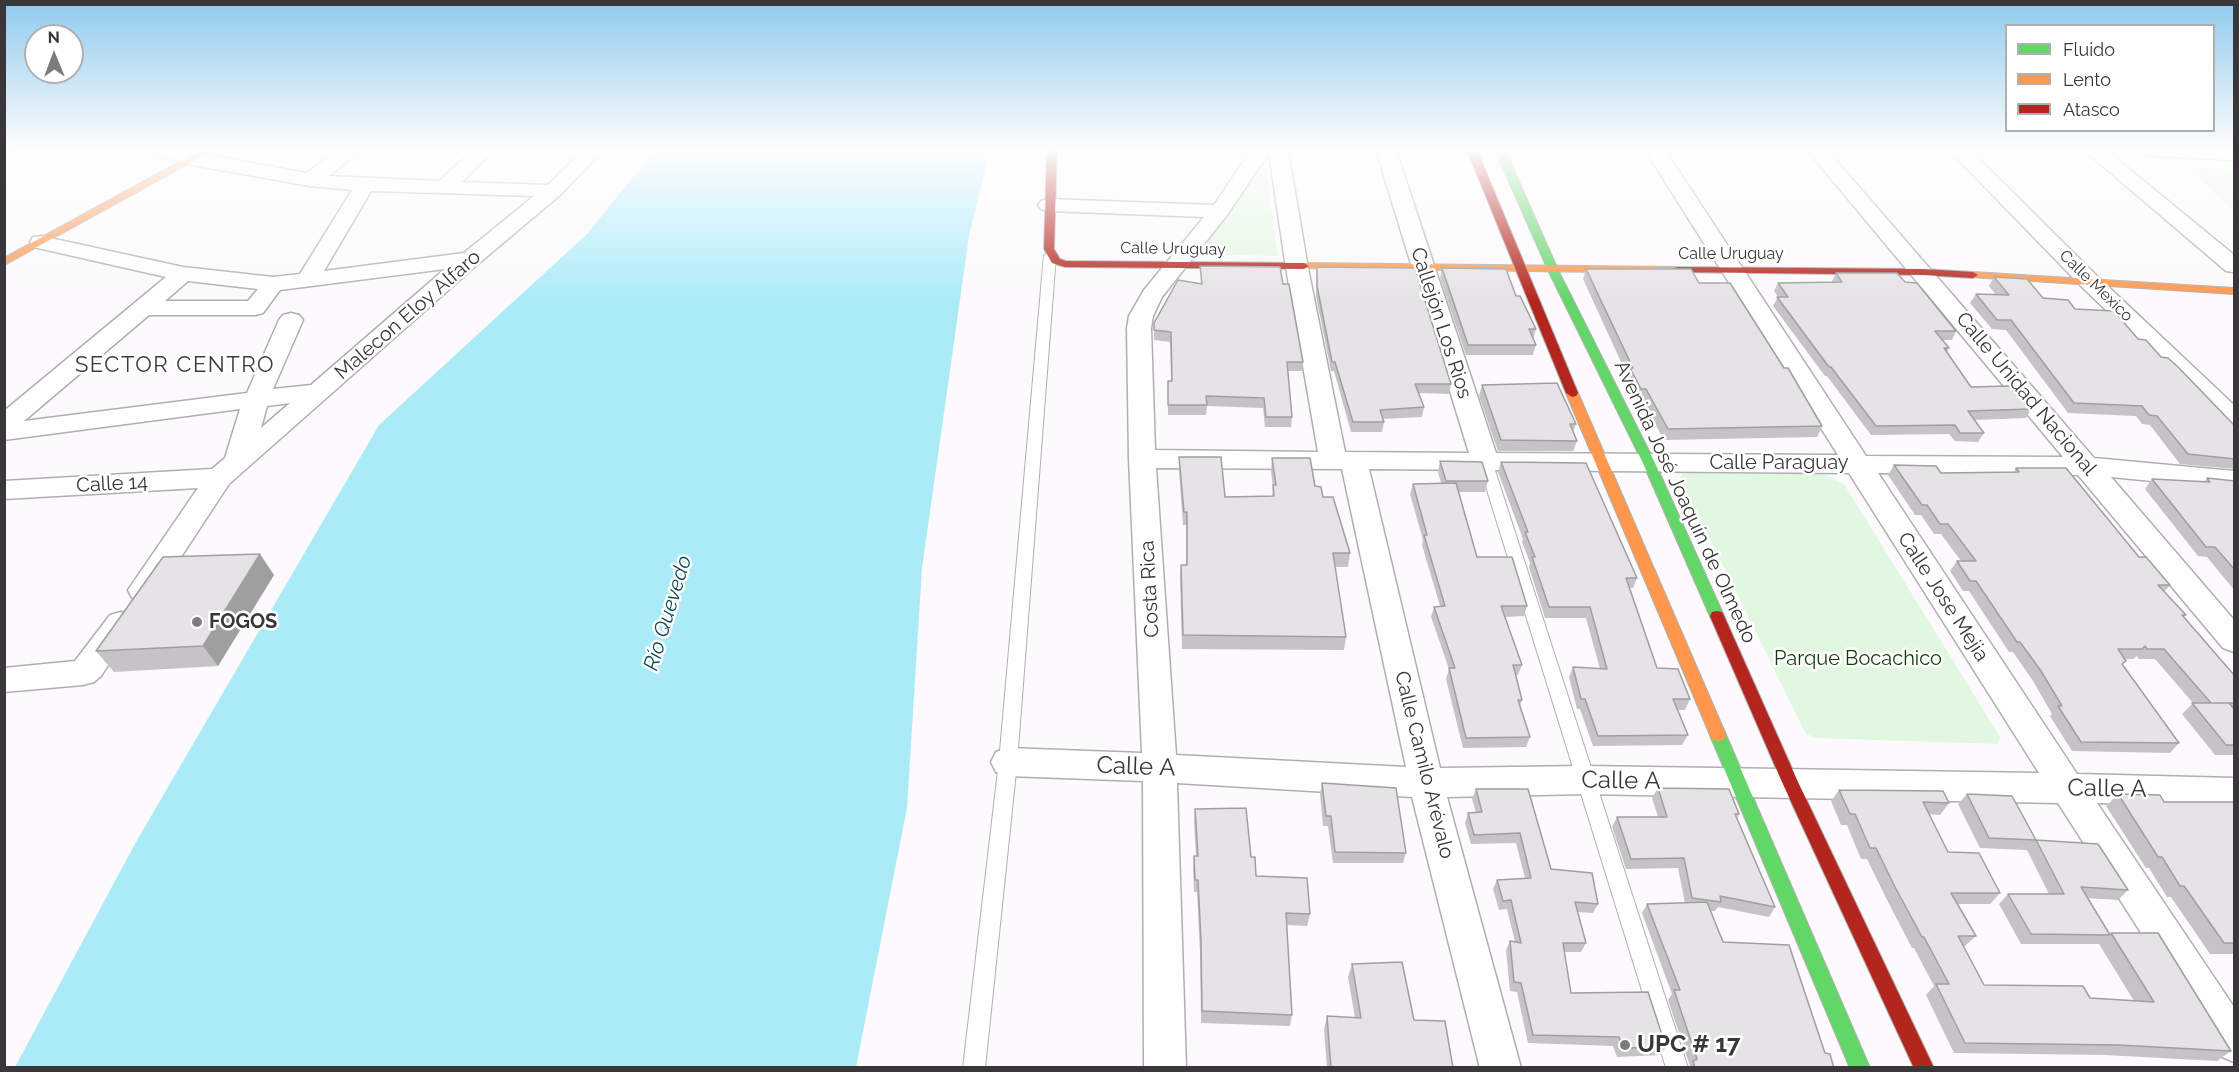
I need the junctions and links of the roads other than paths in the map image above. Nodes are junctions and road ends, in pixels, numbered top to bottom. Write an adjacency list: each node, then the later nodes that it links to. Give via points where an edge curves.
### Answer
1 (117, 200): 16 (main road)
2 (356, 200): 29 (street)
3 (541, 200): 18 (street, Malecon Eloy Alfaro)
4 (1048, 200): 14 (main road)
5 (1228, 200): 15 (street, Costa Rica)
6 (1286, 200): 22 (street, Calle Camilo Arévalo)
7 (1402, 200): 23 (street, Callejón Los Rios)
8 (1492, 200): 24 (main road)
9 (1522, 200): 25 (main road, Avenida José Joaquín de Olmedo)
10 (1687, 200): 26 (street, Calle Jose Mejia)
11 (1860, 200): 27 (street, Calle Unidad Nacional)
12 (2009, 200): 30 (street, Calle Mexico)
13 (2155, 200): 21 (street)
14 (1048, 205): 15 (street); 17 (main road)
15 (1220, 212): 20 (street, Costa Rica)
16 (41, 242): 19 (main road); 28 (street)
17 (1050, 255): 20 (main road, Calle Uruguay, via 1065,264); 52 (lane)
18 (470, 259): 29 (street); 35 (street, Malecon Eloy Alfaro)
19 (4, 262)
20 (1175, 266): 22 (main road, Calle Uruguay); 40 (street, Costa Rica, via 1152,295 1139,322)
21 (2235, 266)
22 (1297, 268): 23 (main road, Calle Uruguay); 41 (street, Calle Camilo Arévalo)
23 (1424, 269): 24 (main road, Calle Uruguay); 42 (street, Callejón Los Rios)
24 (1520, 270): 25 (main road, Calle Uruguay); 43 (main road)
25 (1553, 270): 26 (main road, Calle Uruguay); 44 (main road, Avenida José Joaquín de Olmedo)
26 (1732, 271): 27 (main road, Calle Uruguay); 45 (street, Calle Jose Mejia)
27 (1923, 272): 30 (main road, Calle Uruguay); 46 (street, Calle Unidad Nacional)
28 (183, 274): 31 (street); 33 (street)
29 (308, 280): 31 (street)
30 (2089, 281): 32 (main road, Calle Uruguay); 37 (street, Calle Mexico)
31 (273, 284): 33 (street, via 255,308)
32 (2235, 291)
33 (142, 308): 38 (street)
34 (291, 320): 36 (street)
35 (321, 391): 36 (street); 47 (street, Malecon Eloy Alfaro)
36 (256, 400): 39 (street); 47 (street)
37 (2235, 419)
38 (4, 425)
39 (4, 432)
40 (1142, 459): 41 (street, Calle Paraguay); 53 (street, Costa Rica)
41 (1343, 461): 42 (street, Calle Paraguay); 57 (street, Calle Camilo Arévalo)
42 (1485, 461): 43 (street, Calle Paraguay); 54 (lane)
43 (1603, 462): 44 (street, Calle Paraguay); 55 (main road)
44 (1649, 463): 45 (street, Calle Paraguay); 56 (main road, Avenida José Joaquín de Olmedo)
45 (1856, 463): 46 (street, Calle Paraguay); 58 (street, Calle Jose Mejia)
46 (2087, 466): 48 (street, Calle Paraguay); 50 (street, Calle Unidad Nacional)
47 (228, 470): 49 (street, Calle 14); 51 (street, via 87,671)
48 (2235, 480)
49 (4, 490)
50 (2235, 640)
51 (4, 680)
52 (1008, 762): 53 (street, Calle A); 61 (lane)
53 (1160, 768): 57 (street, Calle A); 62 (street, Costa Rica)
54 (1585, 780): 55 (street, Calle A); 57 (street, Calle A); 64 (lane)
55 (1738, 782): 56 (street, Calle A); 65 (main road)
56 (1790, 782): 58 (street, Calle A); 66 (main road, Avenida José Joaquín de Olmedo)
57 (1426, 783): 63 (street, Calle Camilo Arévalo)
58 (2067, 788): 59 (street, Calle A); 60 (street, Calle Jose Mejia)
59 (2235, 792)
60 (2235, 1042)
61 (974, 1068)
62 (1165, 1068)
63 (1501, 1068)
64 (1677, 1068)
65 (1860, 1068)
66 (1924, 1068)

